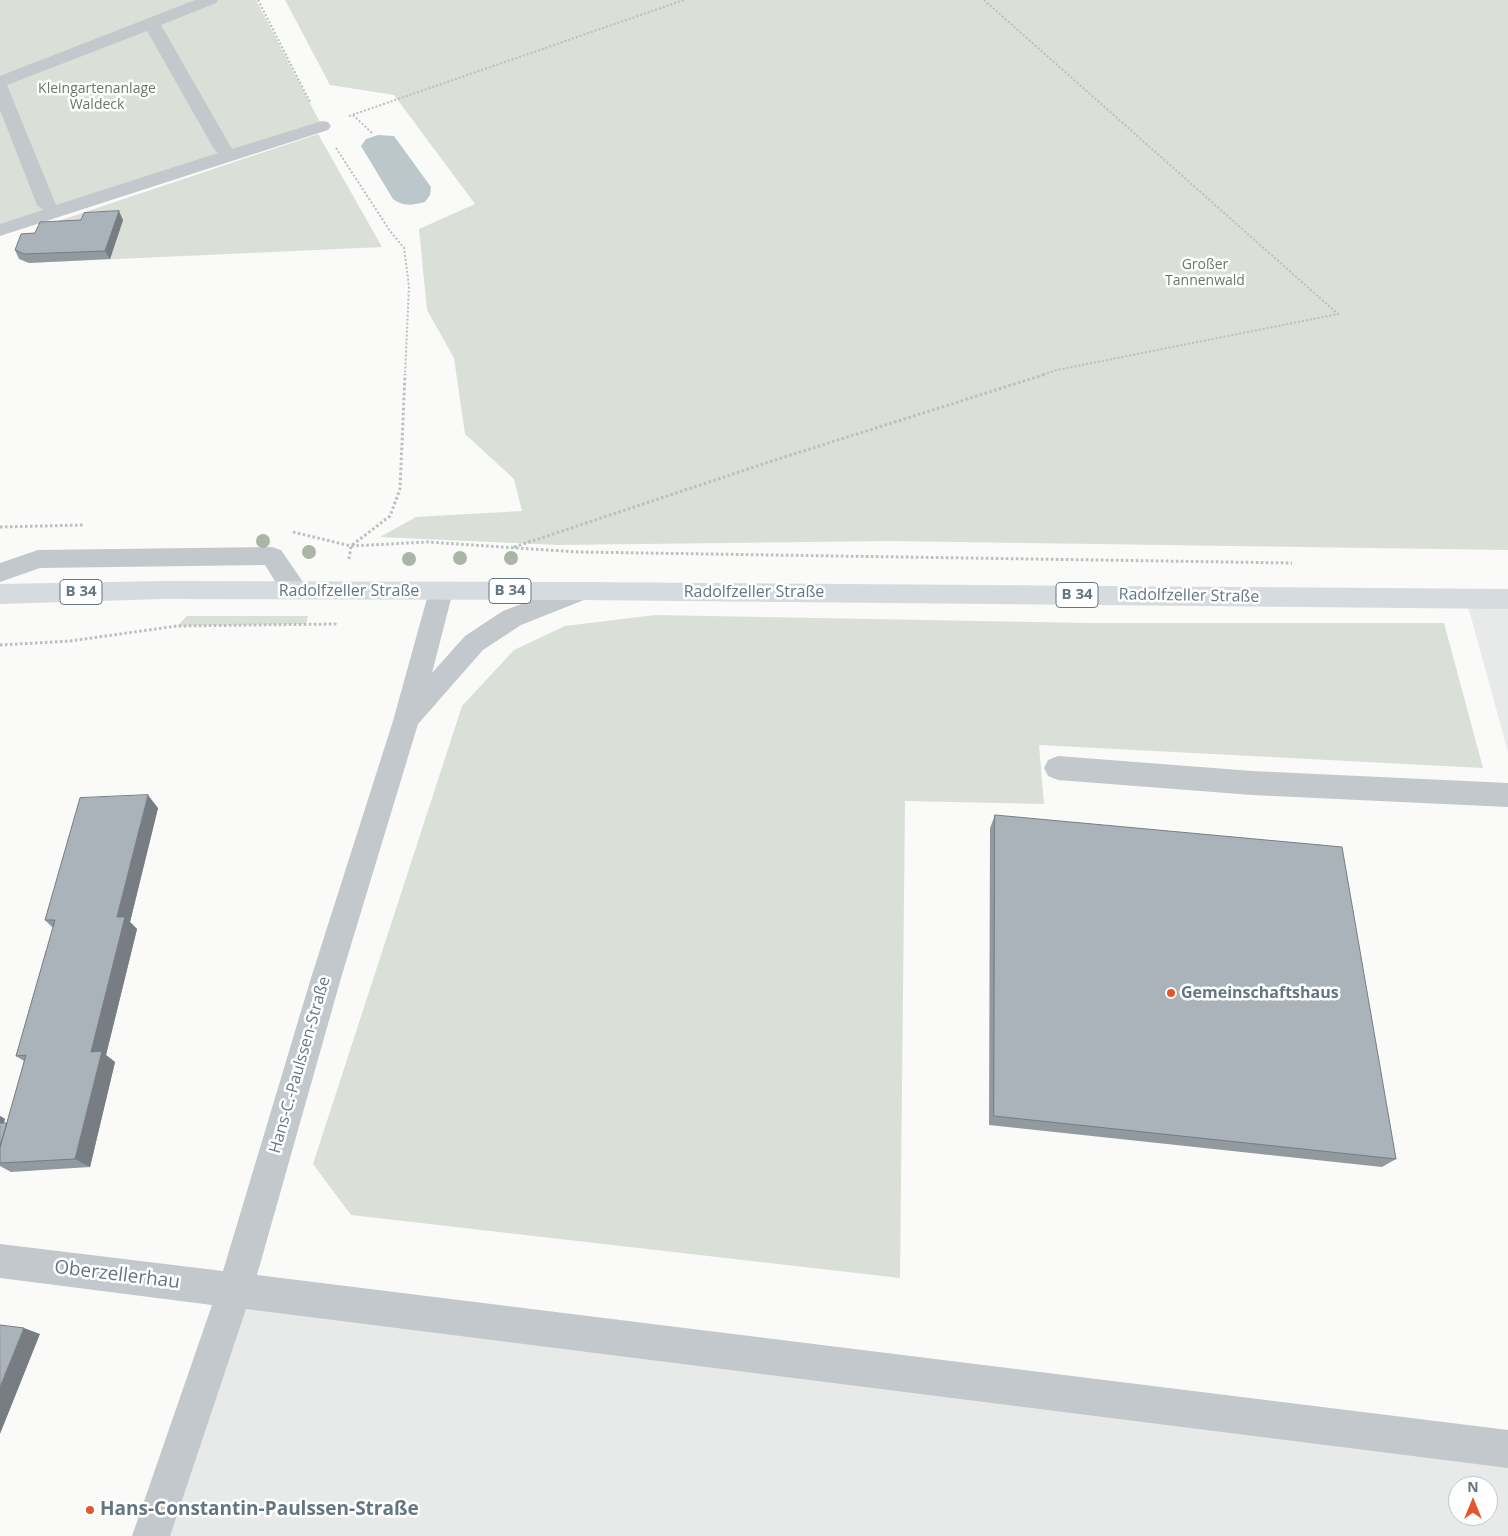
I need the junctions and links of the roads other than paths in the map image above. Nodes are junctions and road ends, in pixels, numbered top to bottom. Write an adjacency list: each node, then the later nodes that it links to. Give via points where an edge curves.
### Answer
1 (210, 0): 2 (street)
2 (151, 23): 3 (street); 6 (street)
3 (0, 82)
4 (0, 88): 7 (street)
5 (322, 126): 8 (street)
6 (223, 150)
7 (46, 205)
8 (0, 230)
9 (0, 573): 10 (street, via 38,559 272,556)
10 (297, 591): 11 (main road, Radolfzeller Straße / B 34); 13 (main road, Radolfzeller Straße / B 34)
11 (440, 591): 12 (main road, Radolfzeller Straße / B 34); 15 (street, Hans-C.-Paulssen-Straße)
12 (580, 591): 14 (main road, Radolfzeller Straße / B 34); 15 (street, via 512,618 474,643)
13 (0, 594)
14 (1508, 599)
15 (406, 721): 19 (street, Hans-C.-Paulssen-Straße)
16 (1058, 768): 17 (street, via 1252,783)
17 (1508, 795)
18 (0, 1261): 19 (street, Oberzellerhau)
19 (234, 1290): 20 (street, Oberzellerhau); 21 (street, Hans-C.-Paulssen-Straße)
20 (1508, 1449)
21 (151, 1536)

